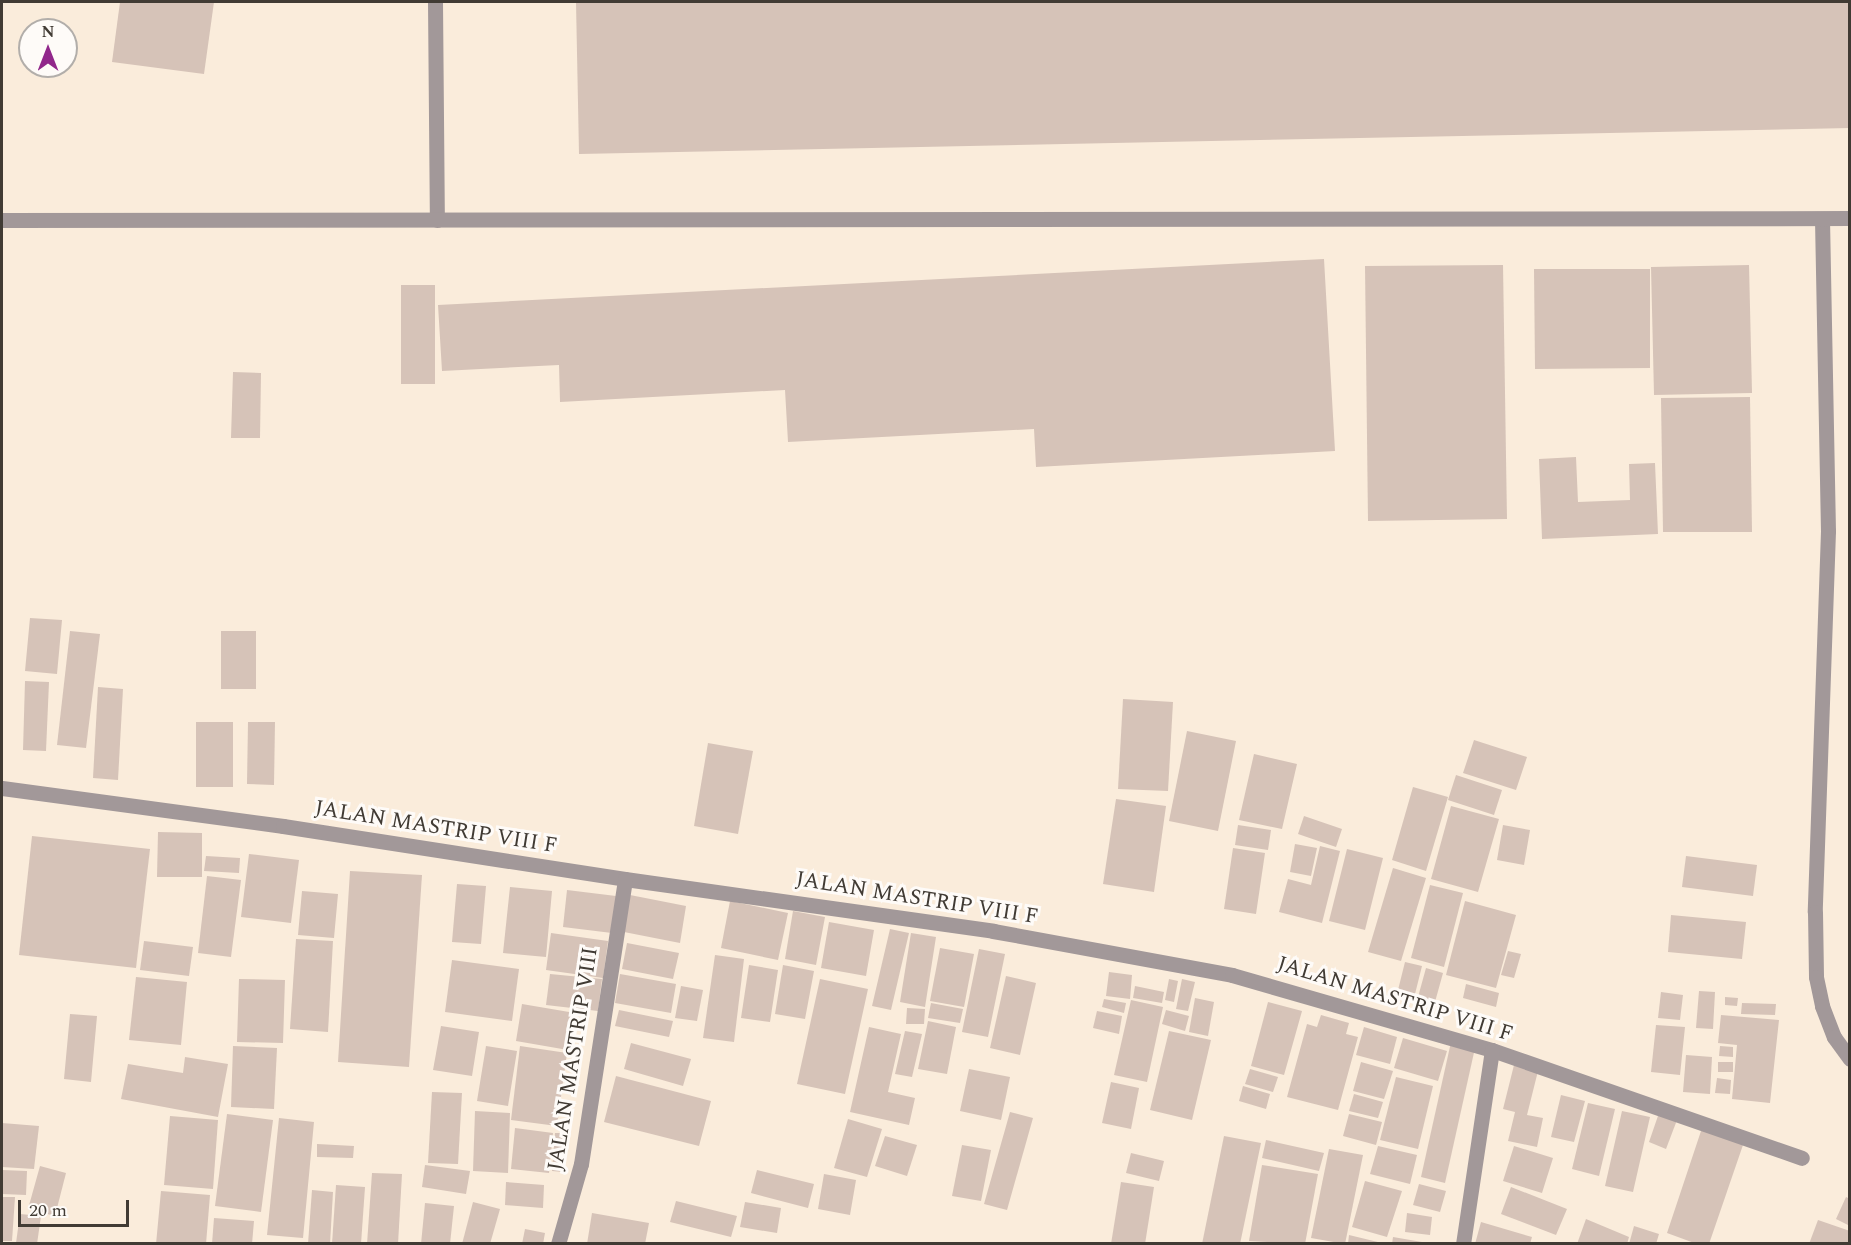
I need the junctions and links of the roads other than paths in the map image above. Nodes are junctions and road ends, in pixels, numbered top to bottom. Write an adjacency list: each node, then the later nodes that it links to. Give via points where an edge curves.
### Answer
1 (435, 2): 5 (street)
2 (1850, 218): 3 (street)
3 (1822, 219): 5 (street); 9 (street, via 1828,531 1816,977 1834,1037)
4 (2, 220): 5 (street)
5 (437, 220)
6 (2, 788): 7 (street, JALAN MASTRIP VIII F)
7 (626, 879): 8 (street, JALAN MASTRIP VIII F, via 993,931 1232,975); 11 (street, JALAN MASTRIP VIII, via 581,1164)
8 (1492, 1050): 10 (street, JALAN MASTRIP VIII F); 12 (street)
9 (1850, 1059)
10 (1802, 1158)
11 (558, 1244)
12 (1462, 1244)

